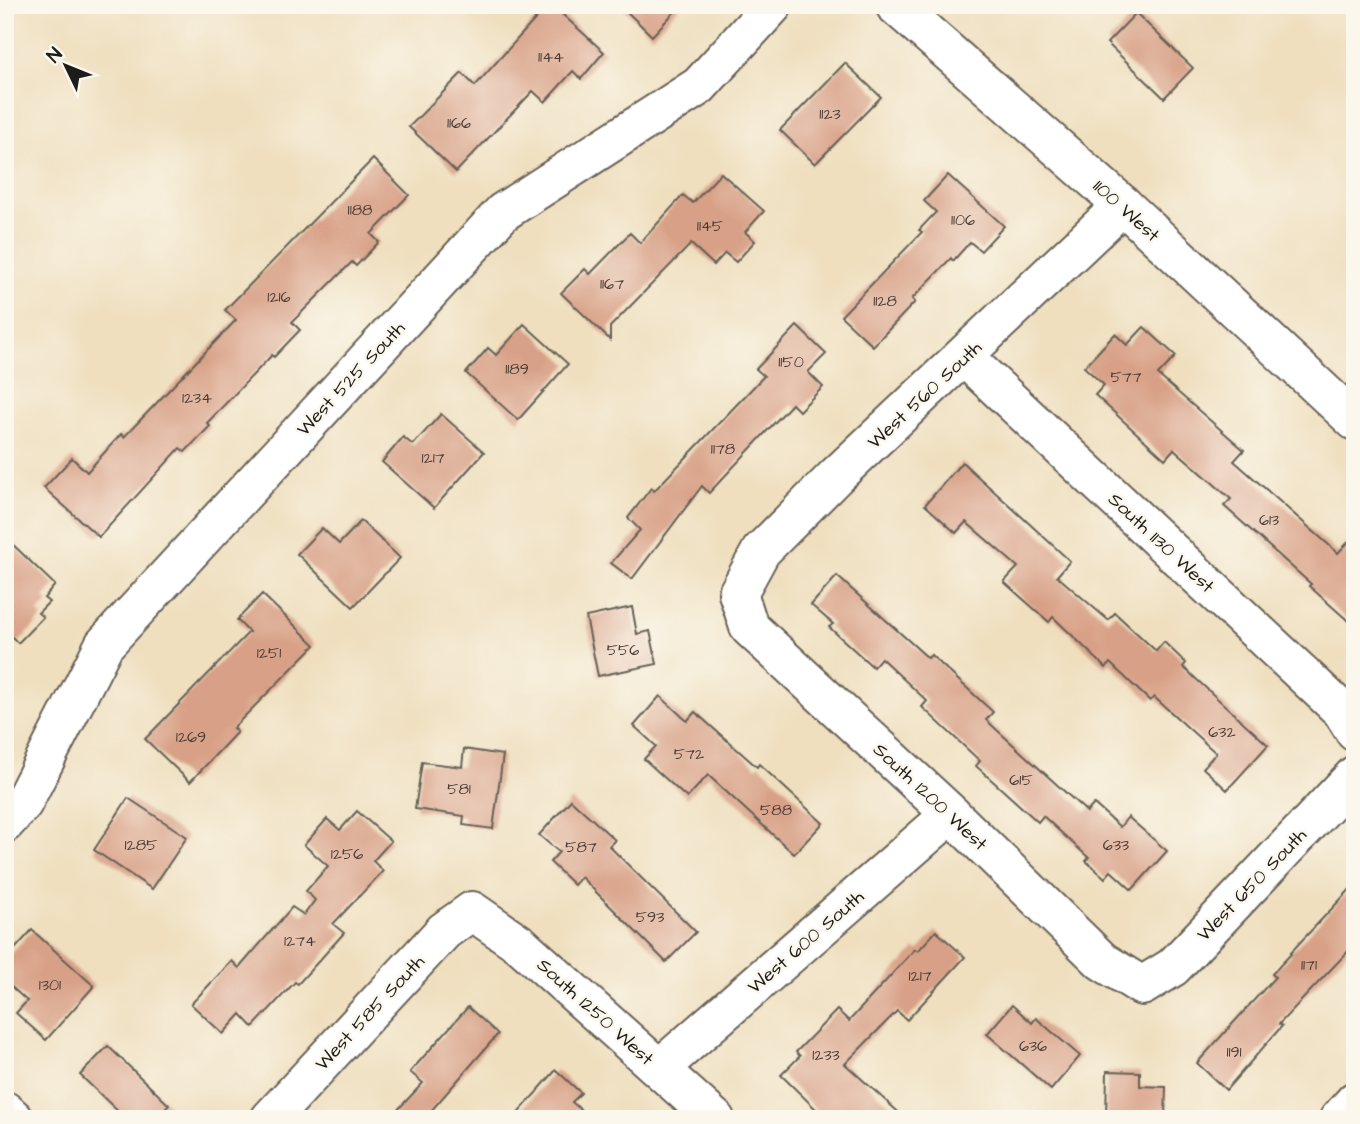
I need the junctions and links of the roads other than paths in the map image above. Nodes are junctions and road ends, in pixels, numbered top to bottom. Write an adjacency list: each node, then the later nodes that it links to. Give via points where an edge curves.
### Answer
1 (773, 5): 10 (street, West 525 South, via 699,86 503,212 104,645 23,803)
2 (895, 5): 3 (street, 1100 West)
3 (1123, 205): 4 (street, West 560 South); 5 (street, 1100 West)
4 (964, 357): 6 (street, West 560 South, via 761,551); 7 (street, South 1130 West, via 1342,711)
5 (1355, 421)
6 (738, 593): 9 (street, South 1200 West, via 749,627)
7 (1355, 732)
8 (1355, 775): 12 (street, West 650 South, via 1173,967)
9 (951, 814): 12 (street, South 1200 West, via 1102,961); 13 (street, West 600 South)
10 (5, 823)
11 (472, 911): 13 (street, South 1250 West, via 520,944); 16 (street, West 585 South, via 444,931)
12 (1142, 986)
13 (660, 1068): 17 (street, South 1250 West)
14 (5, 1111): 15 (street)
15 (14, 1119)
16 (270, 1119)
17 (715, 1119)

